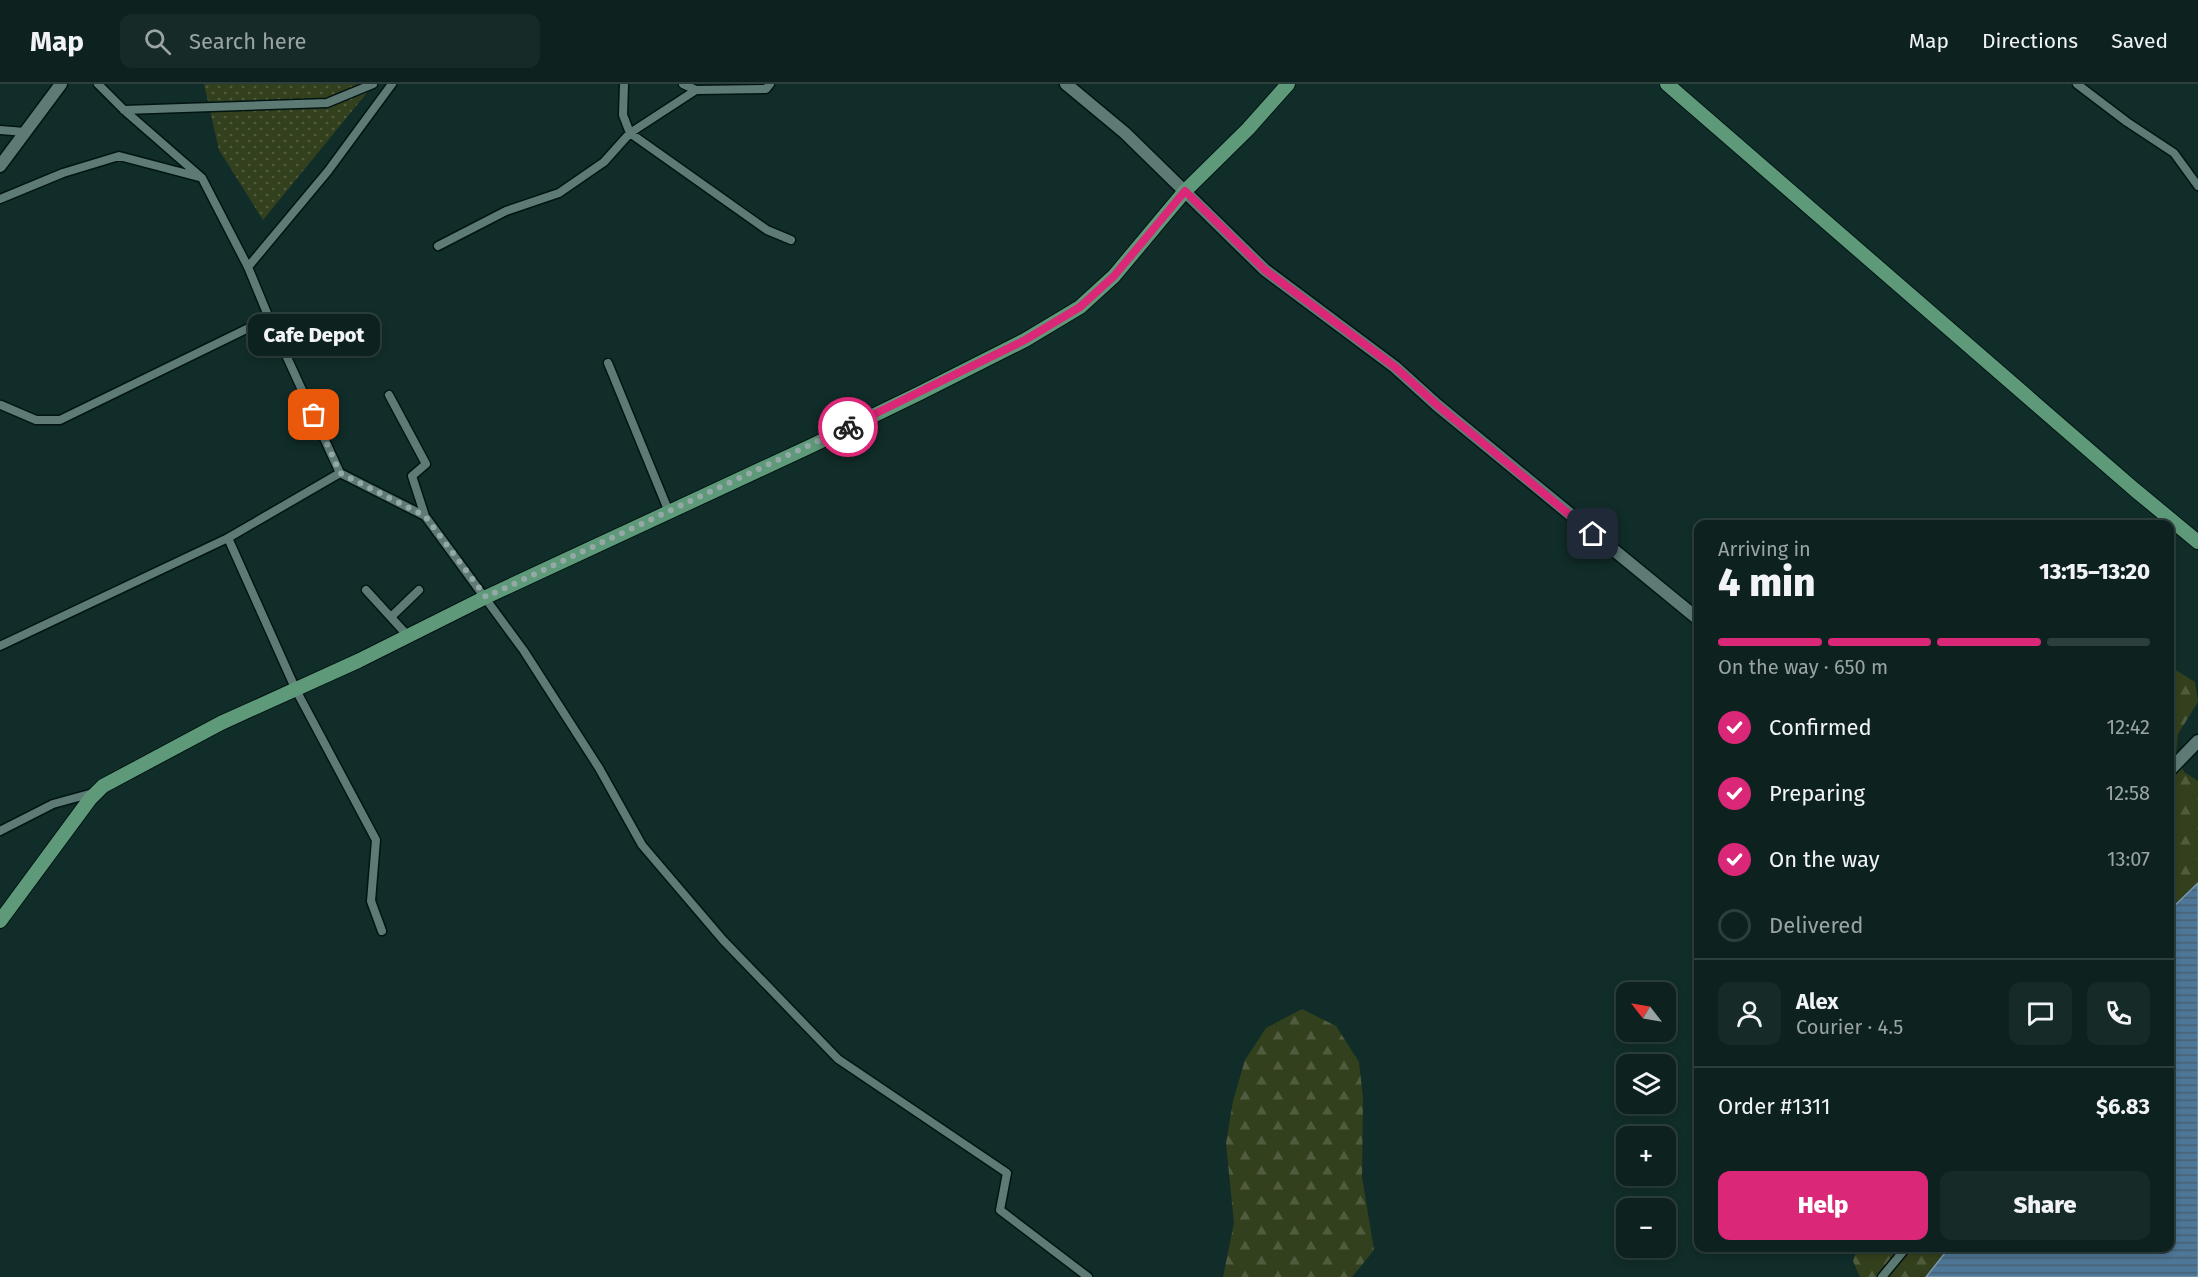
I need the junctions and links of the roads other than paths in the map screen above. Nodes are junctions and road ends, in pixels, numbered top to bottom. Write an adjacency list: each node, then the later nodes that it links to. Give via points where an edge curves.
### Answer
1 (61, 84): 15 (street)
2 (98, 84): 13 (street)
3 (373, 84): 13 (street, via 327,104)
4 (392, 84): 24 (street)
5 (624, 84): 16 (street, via 623,115)
6 (683, 84): 12 (street)
7 (770, 84): 12 (street, via 766,88)
8 (1065, 84): 20 (street, via 1125,133)
9 (1667, 84): 32 (main road)
10 (2077, 84): 19 (street, via 2174,153)
11 (1285, 85): 20 (main road, via 1248,129)
12 (696, 90): 16 (street)
13 (124, 110): 18 (street)
14 (0, 130): 15 (street)
15 (25, 132): 17 (street)
16 (630, 133): 22 (street, via 767,230); 23 (street, via 604,162 560,193 506,211)
17 (0, 166)
18 (202, 178): 21 (street, via 119,156 63,173); 24 (street)
19 (2198, 186)
20 (1185, 191): 30 (main road, via 1114,276 1080,307 1025,340 920,393); 40 (street, via 1265,270 1395,367)
21 (0, 199)
22 (791, 240)
23 (438, 246)
24 (248, 267): 25 (street)
25 (269, 318): 28 (street, via 60,420 36,420); 29 (street)
26 (608, 363): 30 (street)
27 (389, 395): 31 (street, via 426,465 412,476)
28 (1, 405)
29 (340, 473): 31 (street); 34 (street)
30 (669, 512): 38 (main road)
31 (425, 516): 38 (street)
32 (2171, 520)
33 (2174, 522): 35 (main road)
34 (228, 538): 42 (street); 43 (street)
35 (2198, 542)
36 (366, 590): 39 (street)
37 (418, 590): 39 (street)
38 (486, 597): 41 (main road); 51 (street, via 599,768 642,845 723,940 838,1059 1007,1173 1000,1209)
39 (392, 616): 41 (street)
40 (1694, 617)
41 (408, 636): 43 (main road)
42 (0, 646)
43 (296, 690): 46 (main road, via 221,723); 49 (street, via 376,840 371,901)
44 (2198, 741): 45 (street)
45 (2174, 766)
46 (96, 792): 47 (street, via 53,804); 48 (main road)
47 (0, 831)
48 (0, 921)
49 (382, 931)
50 (1903, 1252): 52 (street)
51 (1088, 1277)
52 (1882, 1277)

